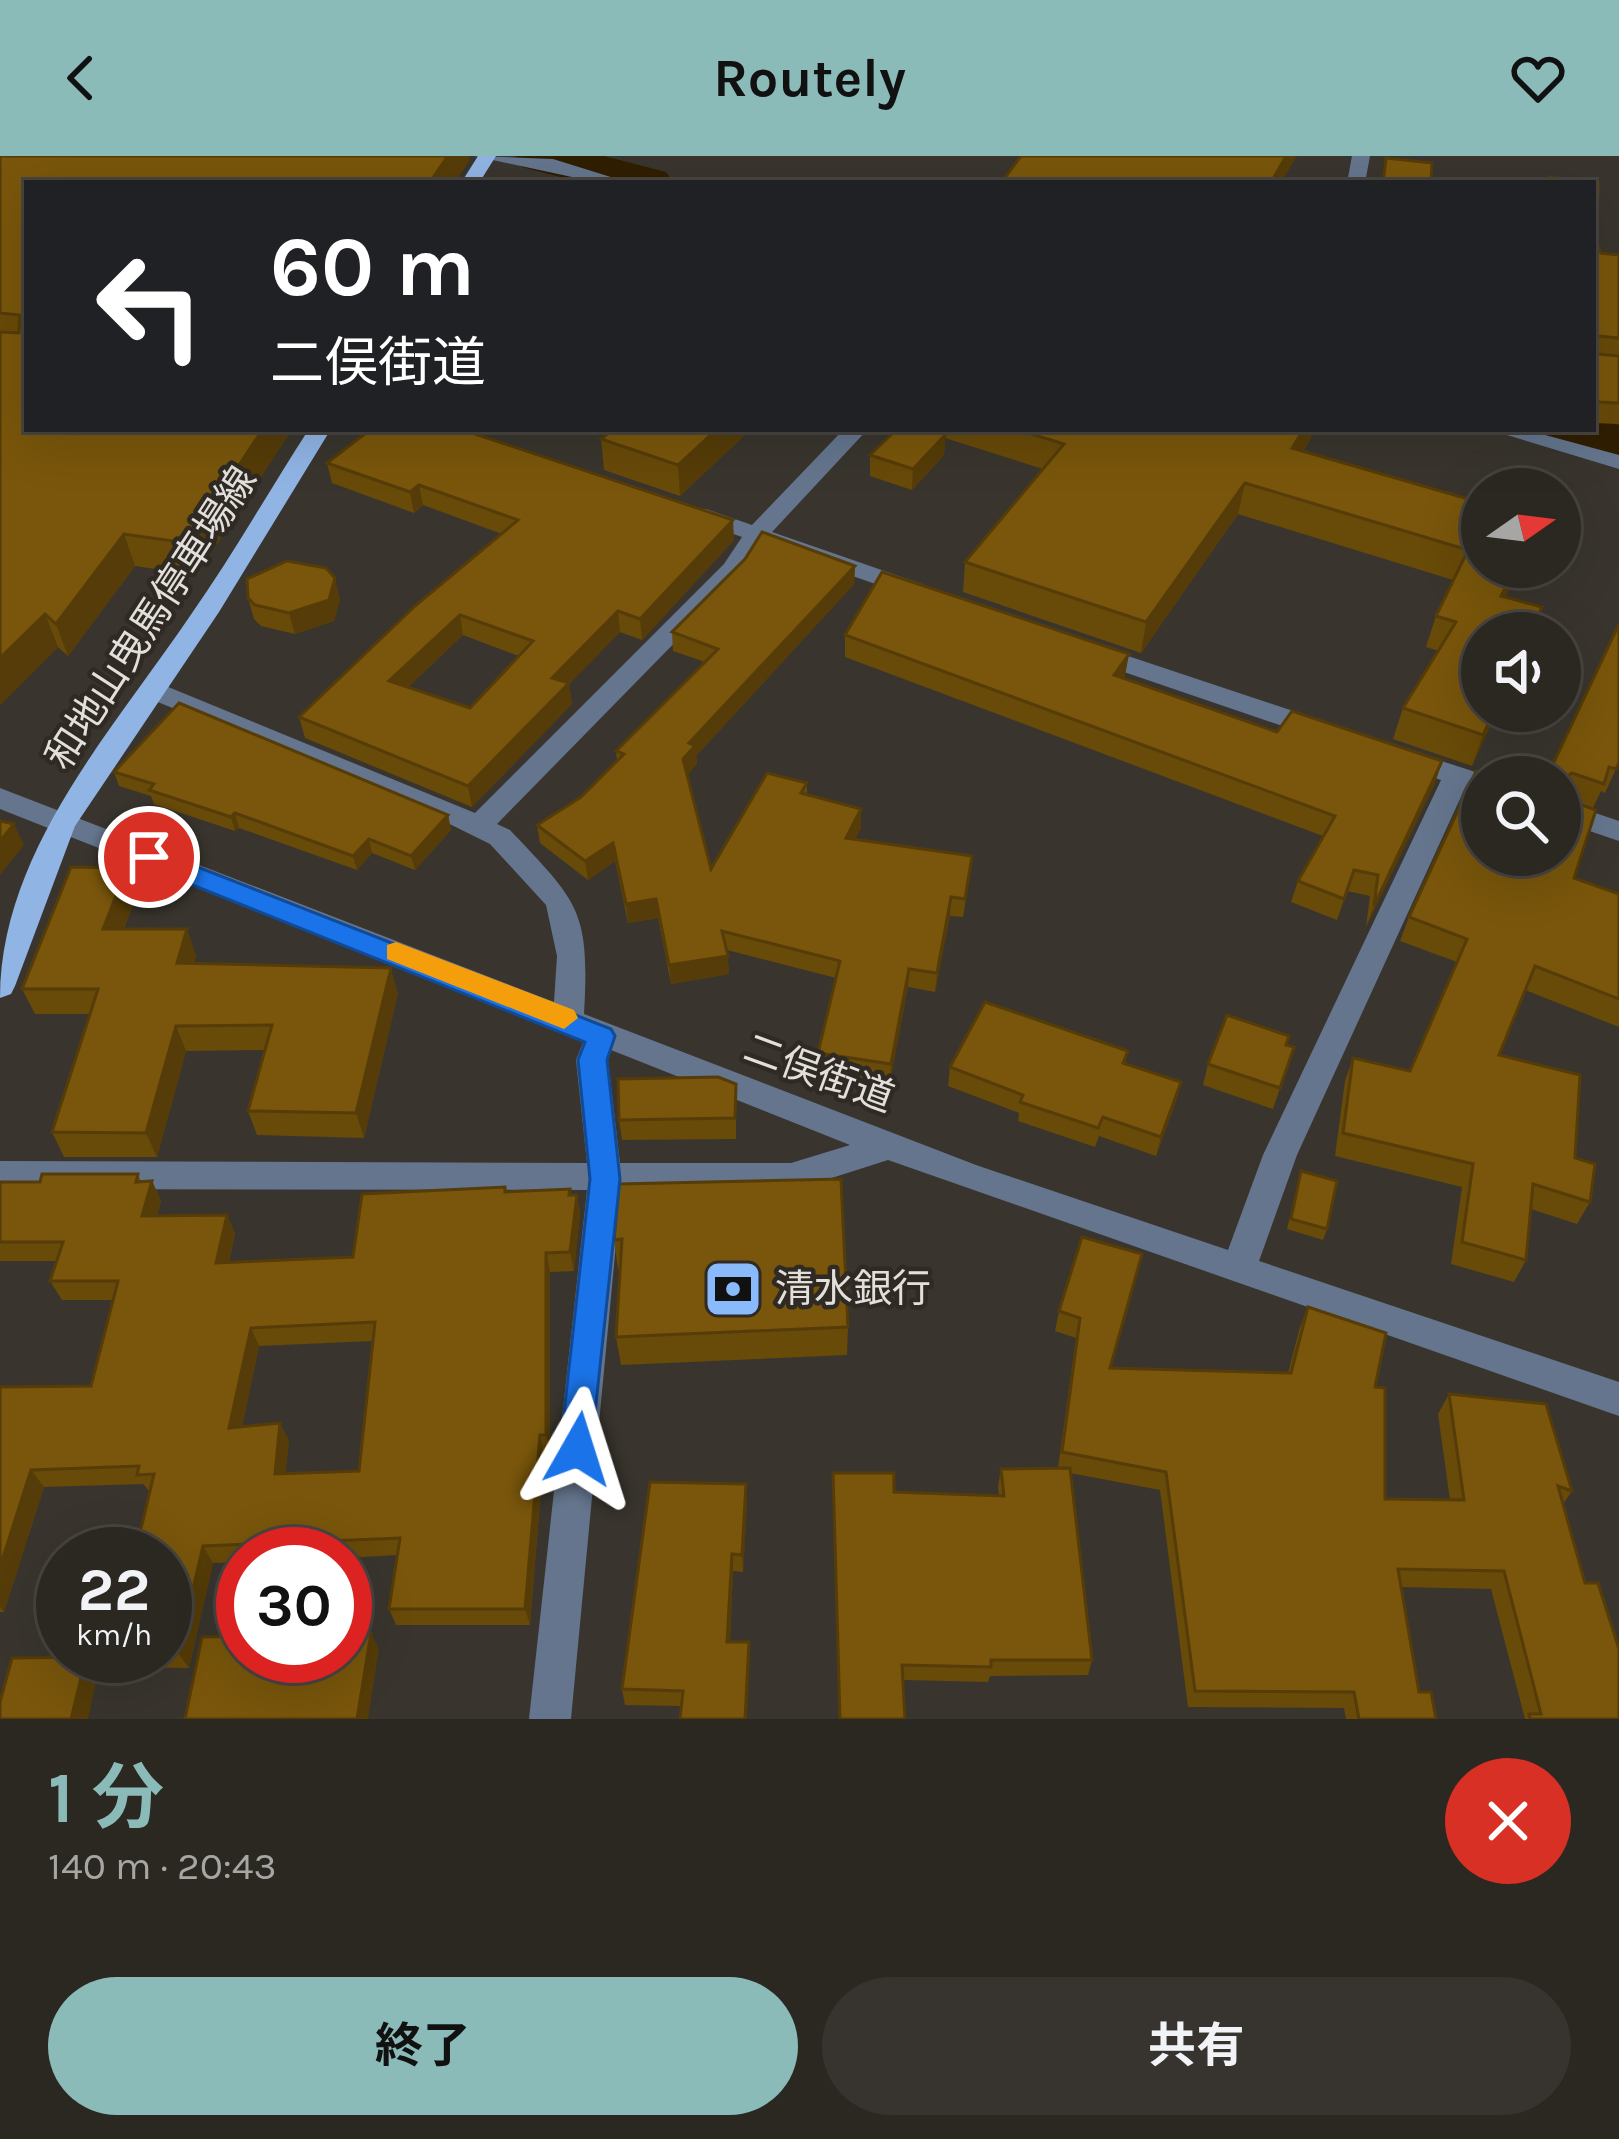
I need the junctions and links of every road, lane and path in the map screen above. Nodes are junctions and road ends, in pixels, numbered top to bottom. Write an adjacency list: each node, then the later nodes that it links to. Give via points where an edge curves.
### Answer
1 (486, 156): 2 (street)
2 (606, 180)
3 (318, 432): 11 (main road, 和地山曳馬停車場線)
4 (854, 432): 8 (street)
5 (1509, 432): 6 (street)
6 (1619, 462)
7 (668, 504): 8 (street)
8 (756, 534): 9 (street); 17 (street, via 733,568)
9 (937, 597)
10 (1072, 645): 12 (street)
11 (152, 691): 16 (main road, 和地山曳馬停車場線); 17 (street)
12 (1461, 777)
13 (1461, 796): 24 (street, via 1298,1114)
14 (0, 798): 16 (street, 二俣街道)
15 (1581, 818): 18 (street)
16 (62, 824): 19 (main road, 和地山曳馬停車場線); 20 (street, 二俣街道)
17 (480, 824): 20 (street, via 560,901)
18 (1619, 830)
19 (0, 986)
20 (585, 1028): 21 (street, 二俣街道); 23 (street)
21 (892, 1144): 23 (street, via 791,1177); 24 (street, 二俣街道)
22 (0, 1175): 23 (street)
23 (605, 1179): 26 (street)
24 (1238, 1269): 25 (street, 二俣街道)
25 (1619, 1399)
26 (550, 1719)

